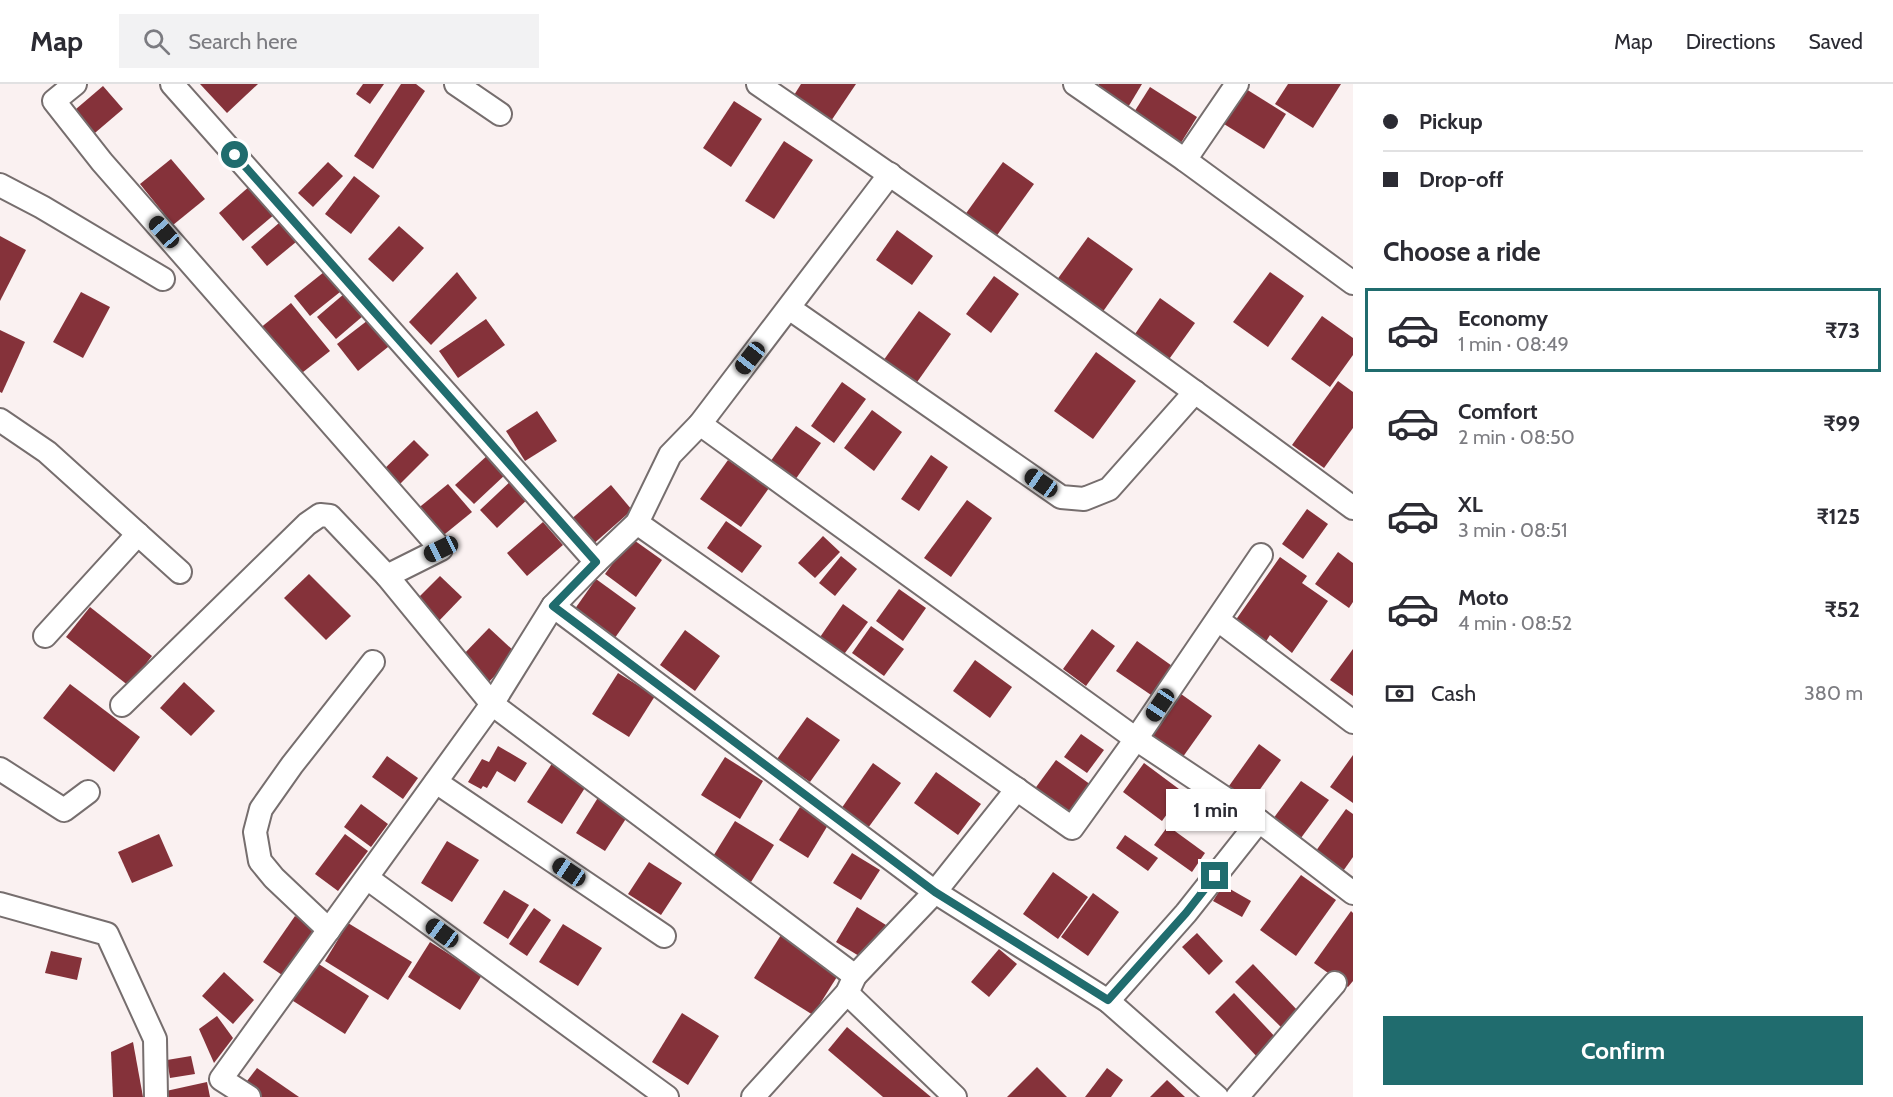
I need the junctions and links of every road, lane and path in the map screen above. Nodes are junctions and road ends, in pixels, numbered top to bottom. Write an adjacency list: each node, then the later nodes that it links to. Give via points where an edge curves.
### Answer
1 (75, 84): 23 (street, via 54,101 102,162 441,549)
2 (172, 84): 21 (street)
3 (456, 84): 7 (street)
4 (758, 84): 9 (street)
5 (1075, 84): 8 (street)
6 (1237, 84): 8 (street)
7 (500, 114)
8 (1185, 160): 12 (street)
9 (890, 174): 13 (street); 14 (street)
10 (0, 185): 11 (street)
11 (164, 279)
12 (1353, 283)
13 (789, 308): 14 (street, via 1061,497 1084,499 1109,489); 16 (street)
14 (1195, 393): 17 (street)
15 (0, 420): 19 (street, via 47,452)
16 (699, 424): 18 (street, via 669,455); 31 (street)
17 (1353, 507)
18 (637, 523): 21 (street); 34 (street)
19 (138, 534): 22 (street); 26 (street)
20 (1262, 555): 25 (street)
21 (596, 562): 24 (street)
22 (180, 572)
23 (387, 576): 28 (street); 29 (street, via 330,516 320,515)
24 (553, 606): 28 (street); 38 (street)
25 (1218, 620): 30 (street); 31 (street)
26 (45, 636)
27 (373, 662): 41 (street, via 261,809 255,832 261,861)
28 (492, 704): 33 (street); 44 (street)
29 (122, 705)
30 (1353, 722)
31 (1136, 739): 34 (street, via 1072,828); 36 (street)
32 (0, 769): 35 (street, via 64,810)
33 (436, 782): 37 (street); 42 (street)
34 (1017, 789): 38 (street)
35 (88, 792)
36 (1259, 821): 39 (street); 45 (street, via 1186,913)
37 (367, 878): 41 (street); 48 (street)
38 (935, 892): 44 (street); 45 (street)
39 (1353, 893)
40 (0, 904): 46 (street, via 107,934 155,1039)
41 (329, 930): 47 (street, via 221,1079)
42 (664, 936)
43 (1335, 983): 52 (street)
44 (851, 985): 49 (street); 50 (street)
45 (1108, 1000): 51 (street)
46 (156, 1097)
47 (249, 1097)
48 (667, 1097)
49 (753, 1097)
50 (955, 1097)
51 (1217, 1097)
52 (1237, 1097)

